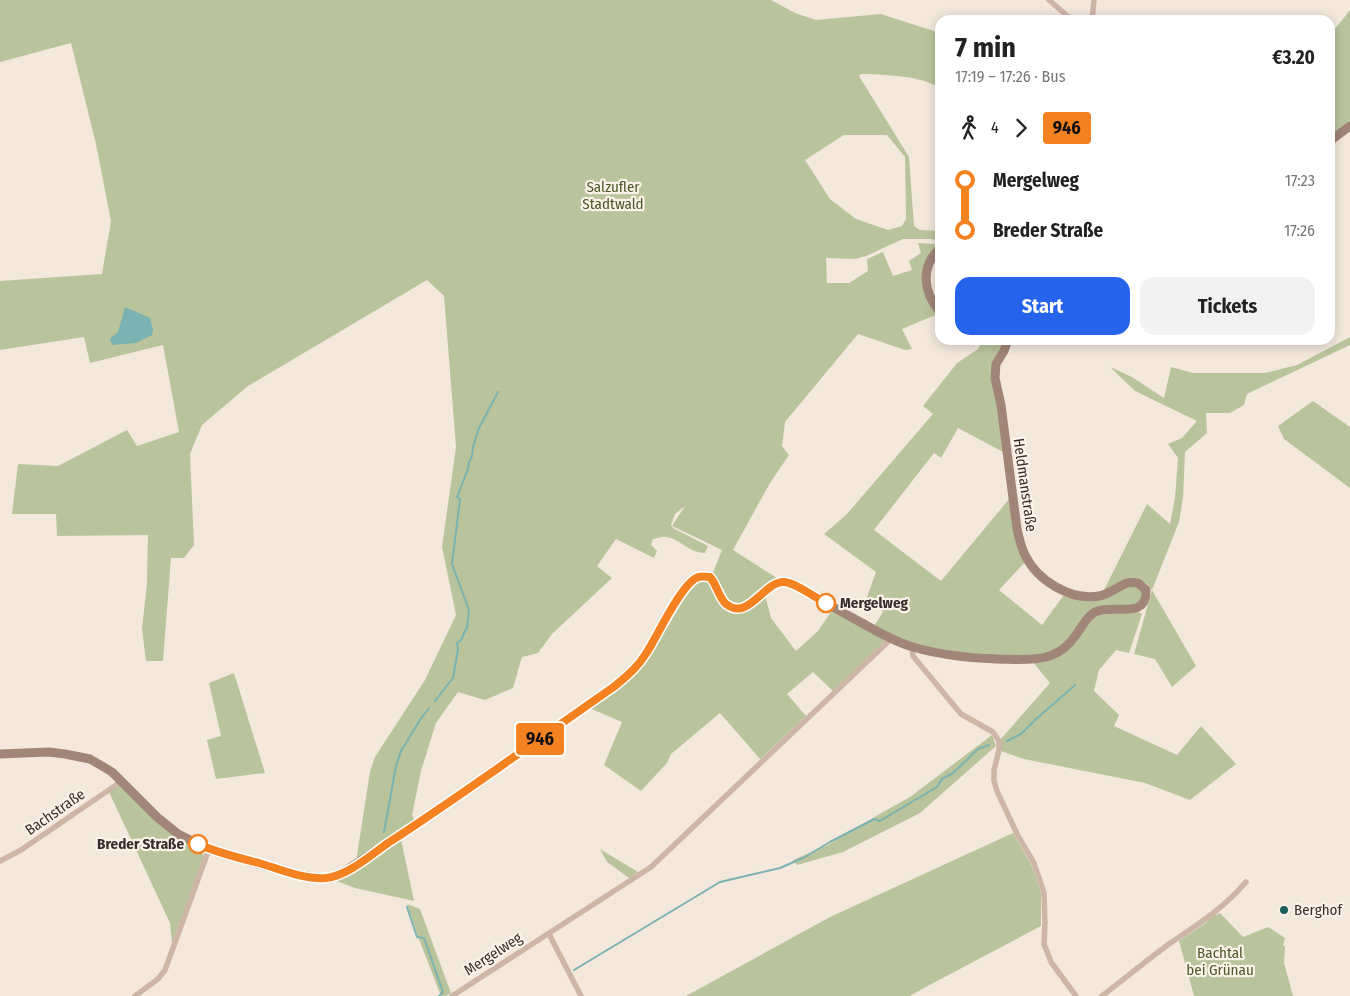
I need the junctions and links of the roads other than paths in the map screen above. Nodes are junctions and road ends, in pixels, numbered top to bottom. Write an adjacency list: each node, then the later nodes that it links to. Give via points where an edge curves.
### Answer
1 (1048, 0): 3 (street)
2 (1094, 0): 4 (street)
3 (1066, 15)
4 (1092, 15)
5 (1350, 126): 6 (main road)
6 (1335, 137)
7 (935, 253): 8 (main road, via 928,263 926,282)
8 (935, 304)
9 (1006, 345): 11 (main road, Heldmanstraße, via 996,364 995,378 1017,529 1025,556 1049,583 1063,591 1090,597 1109,593 1128,582 1138,583 1146,590 1146,599 1136,608 1096,611 1087,618 1066,648 1045,657 961,657)
10 (891, 638): 11 (main road, Heldmanstraße); 14 (main road, Heldmanstraße, via 792,584 782,582 773,585 748,606 737,608 724,602 710,577 698,577 680,596 634,670 615,686 340,874 312,877); 17 (street, Mergelweg, via 651,867)
11 (912, 647): 21 (street, via 913,656 961,714 993,732 999,741 994,770 997,791 1034,863 1044,893 1044,944 1051,962)
12 (0, 754): 13 (main road, Heldmanstraße, via 49,752 79,756 101,764)
13 (122, 781): 14 (main road, Heldmanstraße, via 178,834); 15 (street, Bachstraße)
14 (209, 849): 18 (street, via 165,970)
15 (0, 861)
16 (1246, 882): 22 (street, via 1214,913)
17 (549, 934): 19 (street, Mergelweg); 20 (street)
18 (135, 996)
19 (452, 996)
20 (580, 996)
21 (1076, 996)
22 (1102, 996)

